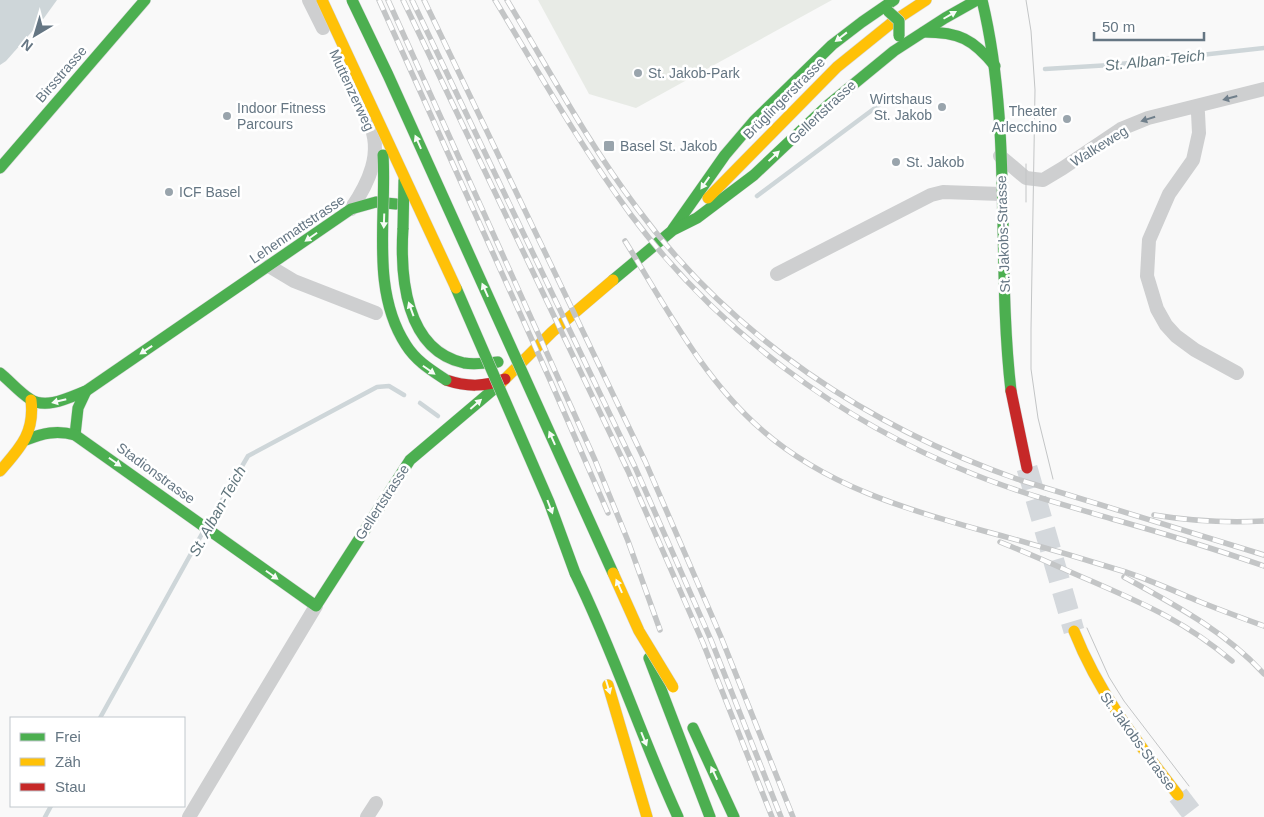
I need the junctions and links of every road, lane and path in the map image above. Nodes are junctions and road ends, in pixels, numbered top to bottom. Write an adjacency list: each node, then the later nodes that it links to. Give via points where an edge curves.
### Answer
1 (145, 0): 19 (main road, Birsstrasse)
2 (309, 0): 21 (street, Muttenzerweg, via 373,131 376,148 373,165 363,191)
3 (315, 0): 30 (main road, one-way to 30, bridge, via 356,81 379,137 384,183 384,278 390,312 402,339 417,360 446,380 488,386)
4 (322, 0): 37 (main road, one-way to 37, bridge, via 442,255 549,502)
5 (352, 0): 39 (main road, one-way to 5, bridge)
6 (358, 0): 16 (main road, bridge, via 391,71)
7 (926, 0): 22 (main road, Brüglingerstrasse, via 878,31 840,63 724,182)
8 (977, 0): 11 (main road, Gellertstrasse, one-way to 8)
9 (982, 0): 13 (main road, St. Jakobs-Strasse)
10 (888, 6): 12 (main road, bridge, via 899,21); 22 (main road, Gellertstrasse, one-way to 22, via 834,42 747,128)
11 (924, 32): 12 (main road, Gellertstrasse); 13 (main road, via 954,33 966,38 976,44)
12 (894, 51): 22 (main road, Gellertstrasse, one-way to 12, via 697,218 754,175 839,96)
13 (995, 66): 18 (main road, St. Jakobs-Strasse)
14 (1264, 89): 15 (street, Walkeweg, one-way to 15)
15 (1195, 107): 18 (street, Walkeweg, one-way to 18, via 1148,118 1120,129 1043,180 1026,178); 29 (street, via 1200,132 1194,160 1169,194 1150,240 1148,276 1157,309 1176,336)
16 (405, 138)
17 (406, 155): 27 (main road, one-way to 17, bridge, via 461,363 434,348 422,332 407,298 402,272)
18 (1000, 156): 20 (main road, St. Jakobs-Strasse)
19 (0, 168)
20 (1001, 194): 24 (street, via 943,192 931,195); 35 (main road, St. Jakobs-Strasse, via 1009,372)
21 (351, 209): 23 (main road, Lehenmattstrasse, one-way to 23); 27 (main road, Lehenmattstrasse, via 376,202 396,204 421,220 478,348)
22 (672, 230): 26 (main road, Gellertstrasse)
23 (268, 266): 25 (street, via 294,281); 31 (main road, Lehenmattstrasse, one-way to 31)
24 (776, 274)
25 (376, 313)
26 (526, 357): 27 (main road); 30 (main road, Gellertstrasse)
27 (498, 362)
28 (0, 373): 32 (main road)
29 (1236, 373)
30 (505, 379): 38 (main road, Gellertstrasse, one-way to 30, via 410,460)
31 (86, 391): 32 (main road, Lehenmattstrasse, one-way to 32, via 55,402); 33 (main road, via 78,408)
32 (31, 400): 34 (main road, via 33,418)
33 (75, 435): 34 (main road, via 51,431); 38 (main road, Stadionstrasse, one-way to 38)
34 (26, 440): 36 (main road)
35 (1027, 468)
36 (0, 471)
37 (575, 573): 41 (main road); 50 (main road, one-way to 50, via 599,622)
38 (316, 606): 47 (street, Gellertstrasse)
39 (639, 630): 43 (main road, bridge); 51 (main road, bridge)
40 (1074, 631): 45 (main road, St. Jakobs-Strasse, via 1089,668 1112,710)
41 (598, 653)
42 (604, 672): 49 (main road, one-way to 49)
43 (675, 691)
44 (690, 722): 52 (main road, one-way to 44)
45 (1178, 795)
46 (376, 802): 48 (street)
47 (189, 817)
48 (367, 817)
49 (647, 817)
50 (678, 817)
51 (710, 817)
52 (734, 817)

